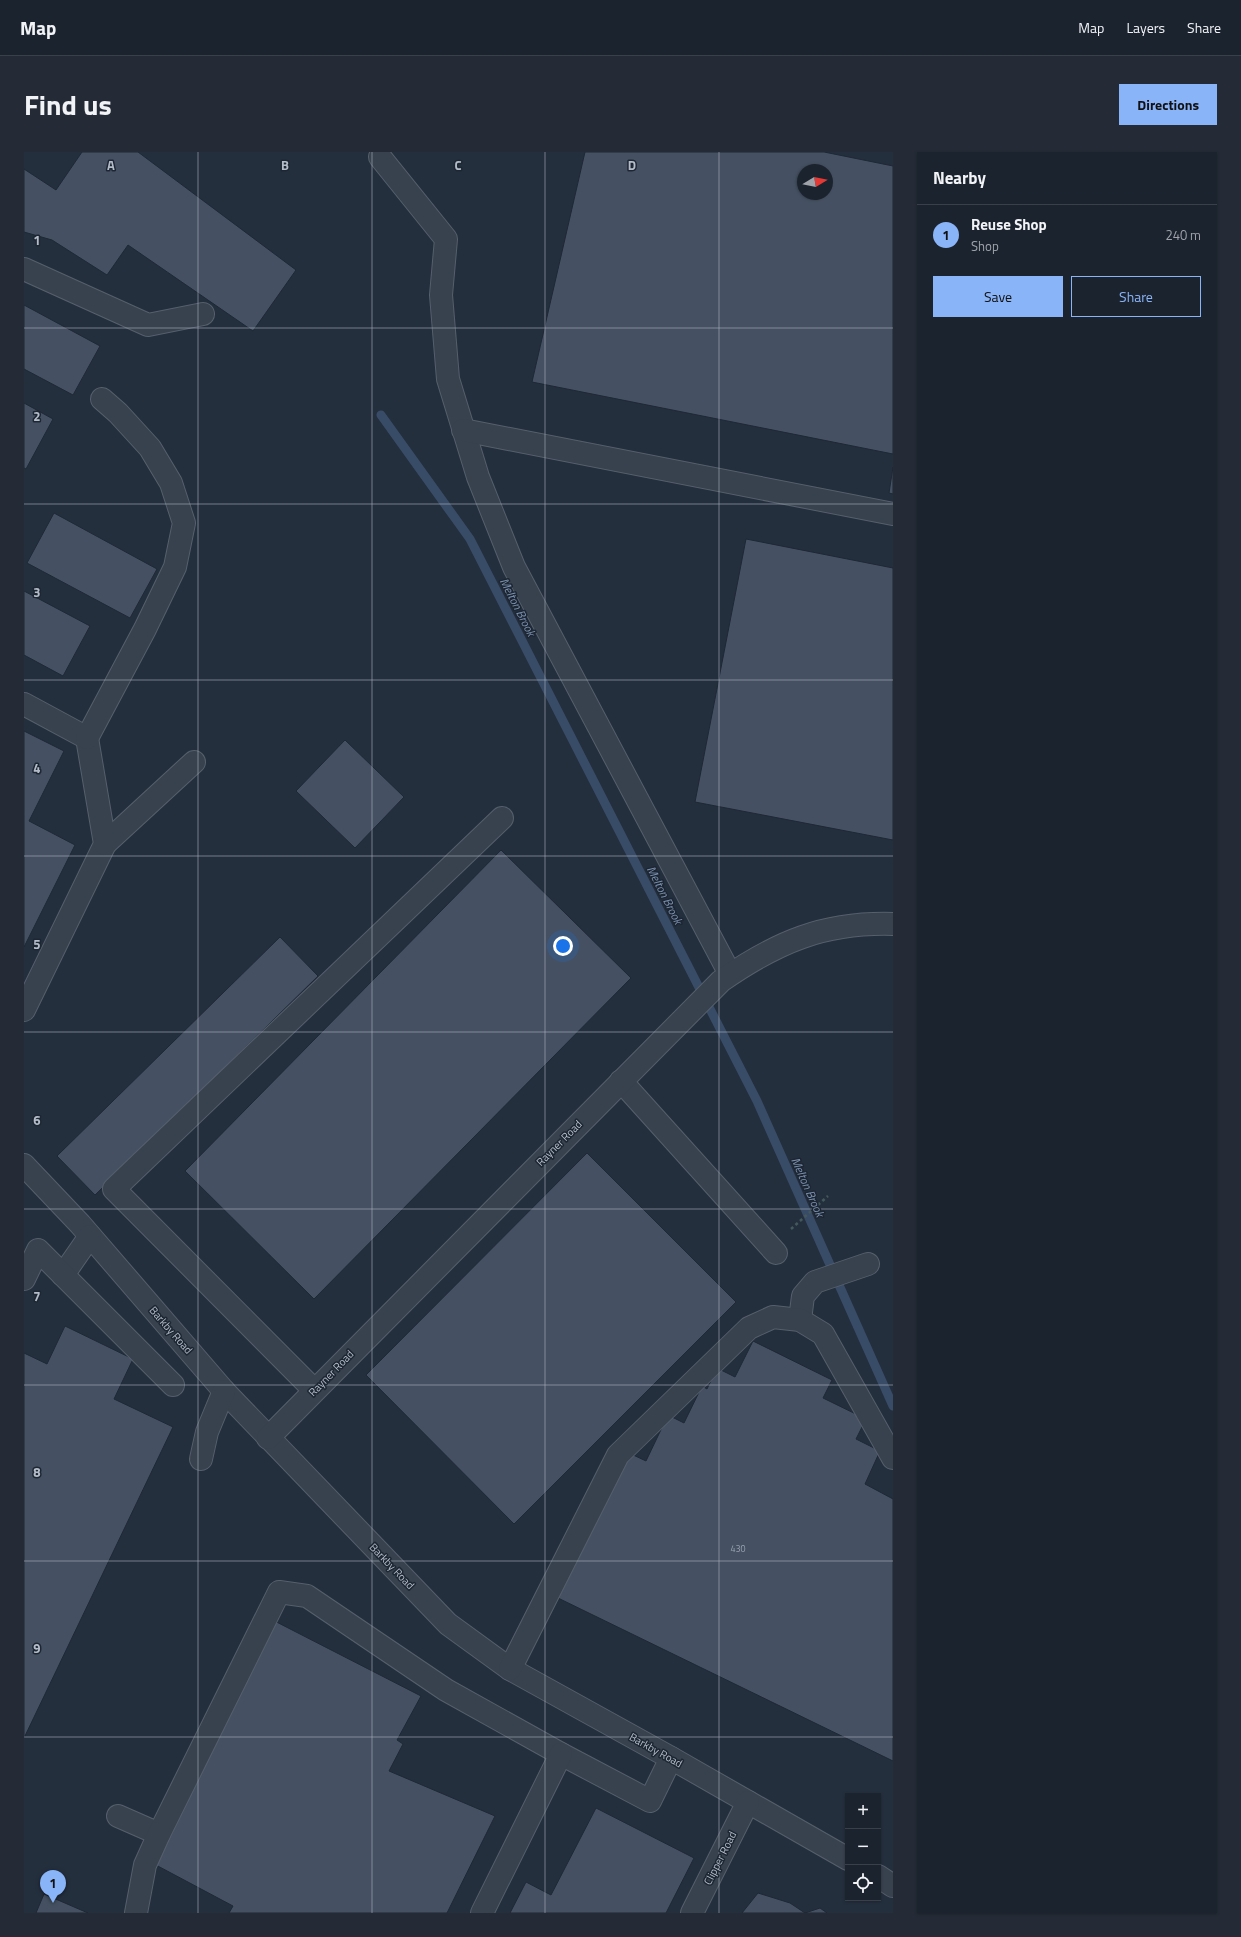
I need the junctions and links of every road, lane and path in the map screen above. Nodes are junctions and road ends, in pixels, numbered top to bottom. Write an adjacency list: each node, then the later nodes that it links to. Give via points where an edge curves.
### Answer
1 (380, 157): 5 (street, via 446,239 441,295 448,379)
2 (24, 269): 3 (street, via 148,325)
3 (203, 314)
4 (102, 399): 8 (street, via 118,412 150,448 172,483 184,523 175,567)
5 (462, 430): 6 (street); 13 (street, via 514,567)
6 (893, 514)
7 (24, 704): 8 (street)
8 (87, 738): 11 (street)
9 (194, 762): 11 (street)
10 (502, 818): 26 (street, via 114,1189)
11 (105, 844): 14 (street)
12 (893, 924): 13 (street, Rayner Road, via 866,923 831,928 794,938)
13 (725, 978): 15 (street, Rayner Road)
14 (24, 1010)
15 (621, 1081): 20 (street); 26 (street, Rayner Road)
16 (24, 1165): 19 (street, Barkby Road)
17 (828, 1196): 18 (path)
18 (794, 1227)
19 (90, 1236): 22 (street); 27 (street, Barkby Road)
20 (776, 1253)
21 (868, 1264): 24 (street, via 815,1282 803,1296)
22 (63, 1274): 23 (street, via 38,1250); 25 (street)
23 (24, 1279)
24 (800, 1320): 29 (street, via 823,1334); 31 (street, via 773,1317 749,1328 618,1455)
25 (173, 1385)
26 (314, 1390): 28 (street, Rayner Road)
27 (224, 1391): 28 (street, Barkby Road); 30 (street, via 206,1432)
28 (268, 1438): 31 (street, Barkby Road, via 448,1624)
29 (893, 1458)
30 (201, 1459)
31 (510, 1669): 33 (street, Barkby Road)
32 (561, 1754): 33 (street, via 650,1801); 36 (street, via 446,1690 307,1596 279,1592); 41 (street)
33 (671, 1758): 34 (street, Barkby Road)
34 (748, 1802): 37 (street, Barkby Road); 42 (street, Clipper Road)
35 (118, 1816): 36 (street)
36 (159, 1834): 40 (street, via 146,1865)
37 (845, 1857)
38 (881, 1878): 39 (street)
39 (893, 1886)
40 (136, 1913)
41 (482, 1913)
42 (692, 1913)

